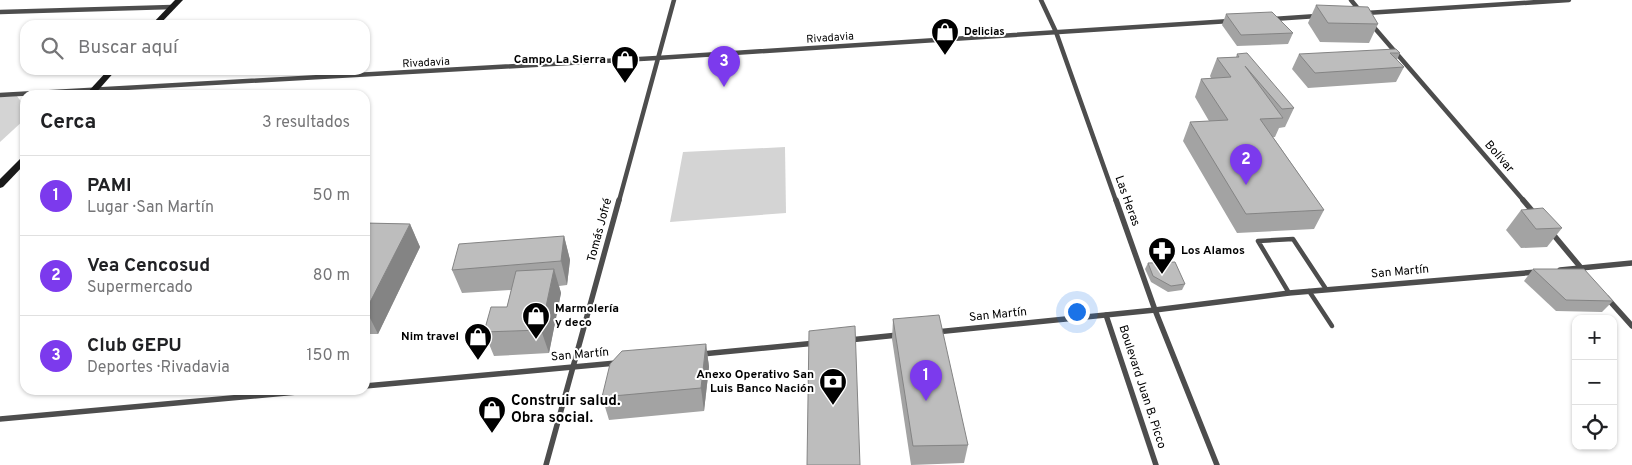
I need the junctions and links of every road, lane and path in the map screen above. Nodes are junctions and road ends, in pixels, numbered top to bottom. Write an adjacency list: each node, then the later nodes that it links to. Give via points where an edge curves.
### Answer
1 (179, 0): 6 (main road)
2 (674, 0): 15 (street, Tomás Jofré)
3 (1041, 0): 14 (street, Las Heras)
4 (1350, 0): 9 (street, Bolívar)
5 (1568, 0): 9 (street)
6 (172, 7): 7 (street); 12 (main road)
7 (0, 12)
8 (1353, 14): 9 (street)
9 (1362, 14): 23 (street, Bolívar)
10 (1323, 16): 11 (street)
11 (1264, 19)
12 (160, 20)
13 (1234, 21): 14 (street, Rivadavia)
14 (1056, 32): 15 (street, Rivadavia); 34 (street, Las Heras)
15 (657, 58): 18 (street, Rivadavia); 44 (street, Tomás Jofré)
16 (107, 75): 17 (main road)
17 (94, 90)
18 (140, 90)
19 (0, 95): 20 (street, Rivadavia)
20 (20, 95)
21 (20, 164): 22 (main road)
22 (0, 185)
23 (1536, 216)
24 (1549, 230): 26 (street)
25 (1632, 263): 26 (street)
26 (1581, 268): 27 (street); 29 (street)
27 (1552, 270)
28 (1542, 271): 30 (street, San Martín)
29 (1588, 275)
30 (1326, 289): 32 (street, San Martín); 33 (lane, via 1293,239 1258,241)
31 (1600, 290): 37 (street)
32 (1310, 291): 33 (street, San Martín); 36 (lane)
33 (1289, 293): 34 (street, San Martín)
34 (1155, 310): 35 (street, San Martín); 50 (street, Las Heras)
35 (1106, 315): 38 (street, San Martín); 49 (street, Boulevard Juan B. Picco)
36 (1332, 326)
37 (1632, 326)
38 (929, 332)
39 (909, 334): 40 (street)
40 (840, 341)
41 (820, 343): 42 (street)
42 (692, 355)
43 (623, 362): 44 (street, San Martín)
44 (574, 367): 45 (street, San Martín); 48 (street, Tomás Jofré)
45 (370, 386)
46 (264, 395): 47 (street)
47 (0, 419)
48 (546, 465)
49 (1156, 465)
50 (1217, 465)

